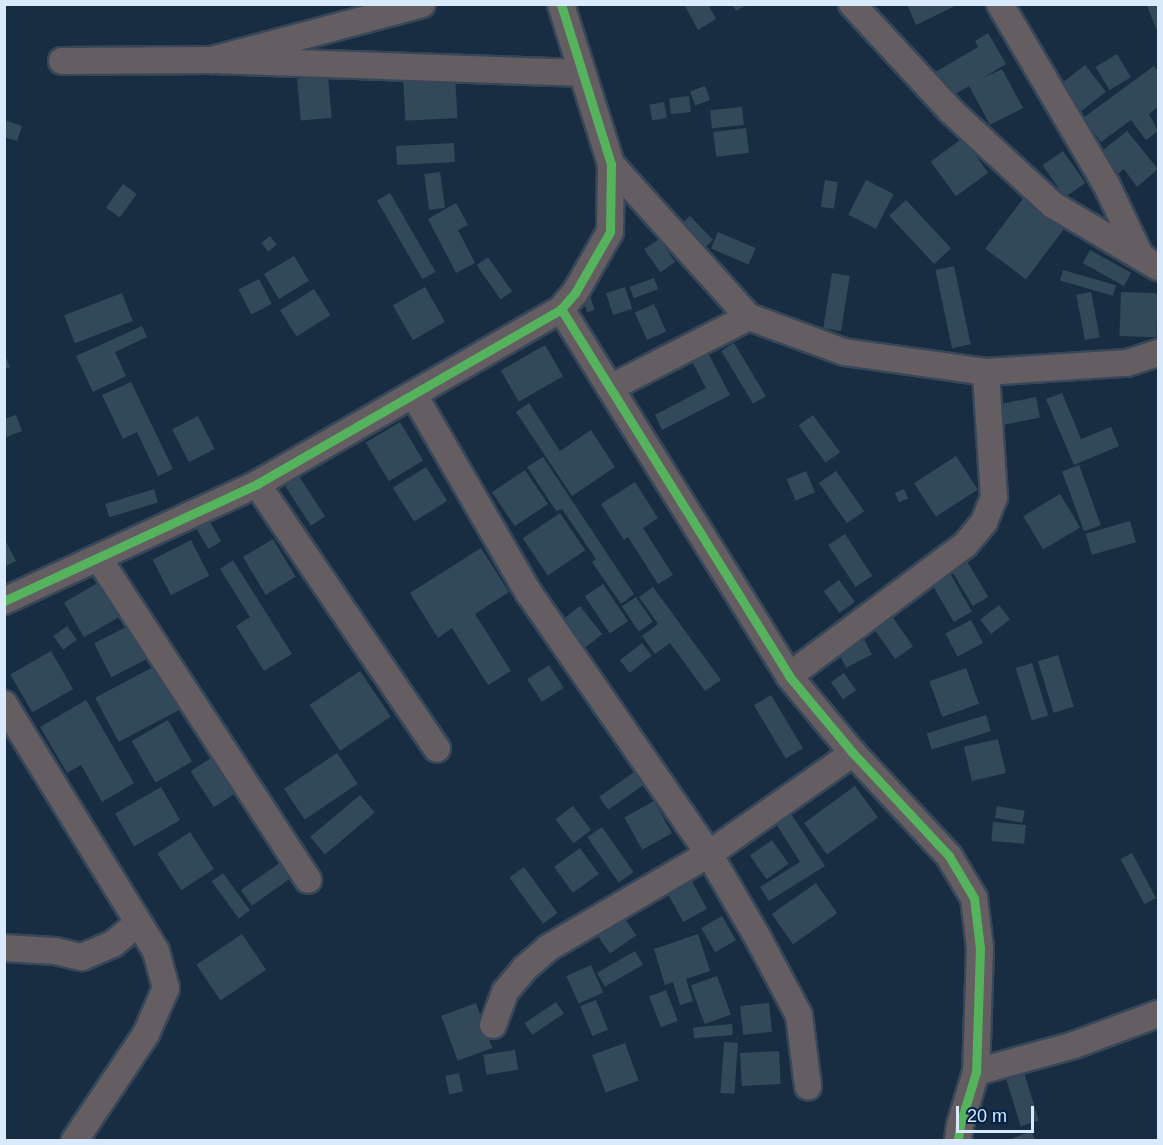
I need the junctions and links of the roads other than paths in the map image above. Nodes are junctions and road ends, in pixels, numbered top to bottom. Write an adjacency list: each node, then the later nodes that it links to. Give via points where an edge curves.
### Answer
1 (422, 4): 5 (street)
2 (561, 4): 7 (street)
3 (852, 4): 9 (street, via 951,111 1053,205)
4 (1000, 4): 9 (street)
5 (212, 60): 6 (street); 7 (street)
6 (62, 61)
7 (582, 73): 8 (street)
8 (611, 164): 10 (street, via 610,232); 11 (street)
9 (1148, 260)
10 (561, 309): 14 (street); 15 (street)
11 (750, 317): 13 (street, via 844,352); 14 (street)
12 (1158, 353): 13 (street, via 1127,363)
13 (986, 372): 19 (street, via 994,496 984,522 965,545)
14 (610, 388): 19 (street)
15 (414, 395): 16 (street); 23 (street, via 528,593)
16 (257, 484): 17 (street); 21 (street)
17 (99, 559): 18 (street); 24 (street)
18 (4, 601)
19 (789, 675): 22 (street)
20 (4, 704): 25 (street)
21 (437, 749)
22 (853, 753): 23 (street); 29 (street, via 949,856 974,898 980,948)
23 (709, 854): 28 (street, via 548,948 505,992); 30 (street, via 799,1015)
24 (308, 880)
25 (138, 923): 26 (street, via 113,944 82,957); 31 (street, via 156,951 166,988 146,1034)
26 (4, 948)
27 (1158, 1014): 29 (street, via 1074,1045)
28 (493, 1025)
29 (976, 1072): 32 (street)
30 (808, 1086)
31 (75, 1140)
32 (958, 1140)

